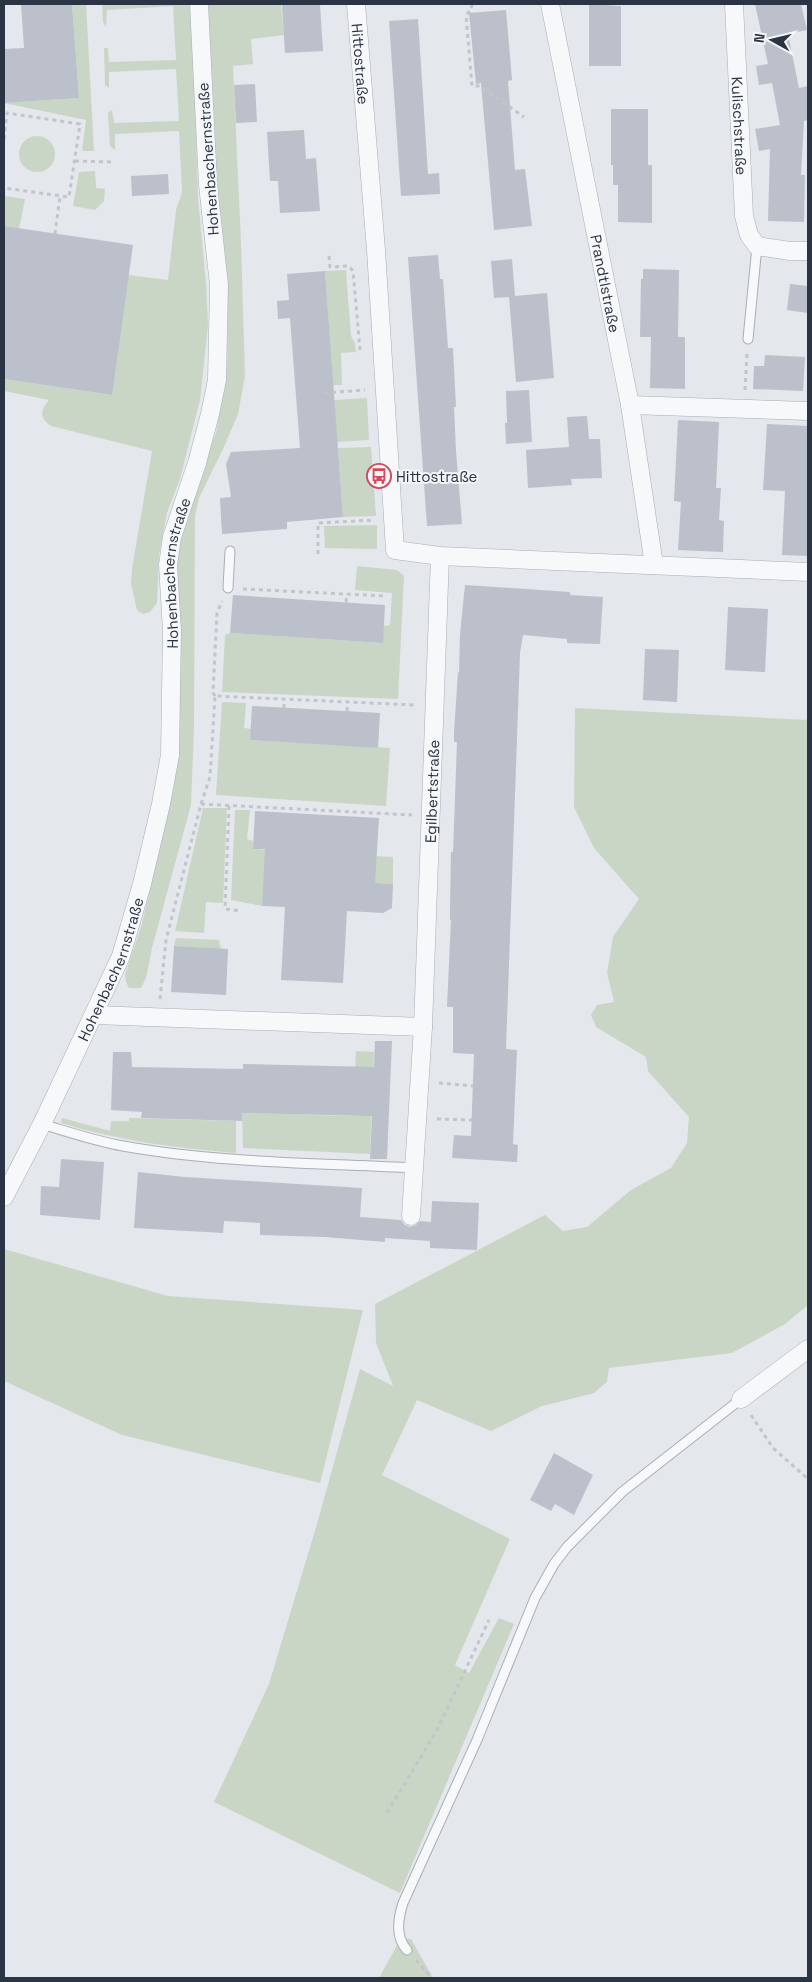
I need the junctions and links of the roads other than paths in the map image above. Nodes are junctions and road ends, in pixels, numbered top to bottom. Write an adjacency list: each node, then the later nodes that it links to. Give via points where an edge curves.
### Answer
1 (199, 4): 15 (street, Hohenbachernstraße, via 208,185 218,285 217,380 199,455 172,537 168,565 172,631 171,726 170,755 161,804 121,956)
2 (356, 4): 11 (street, Hittostraße, via 374,215 396,550)
3 (550, 4): 8 (street, Prandtlstraße)
4 (734, 4): 5 (street, Kulischstraße, via 744,216 749,235)
5 (757, 246): 6 (street); 7 (lane)
6 (808, 251)
7 (748, 339)
8 (630, 405): 9 (street); 12 (street, Prandtlstraße)
9 (808, 411)
10 (230, 551): 14 (lane)
11 (440, 556): 12 (street, Hittostraße); 16 (street, Egilbertstraße)
12 (654, 565): 13 (street, Hittostraße)
13 (808, 572)
14 (228, 588)
15 (95, 1015): 16 (street); 17 (street, Hohenbachernstraße)
16 (422, 1027): 18 (street, Egilbertstraße)
17 (42, 1124): 18 (lane, via 144,1150); 19 (street, Hohenbachernstraße)
18 (414, 1168): 20 (street, Egilbertstraße)
19 (4, 1197)
20 (411, 1216)
21 (808, 1349): 22 (street)
22 (741, 1399): 23 (lane, via 622,1492 554,1564 535,1598 489,1711 402,1903 399,1935)
23 (407, 1950)

